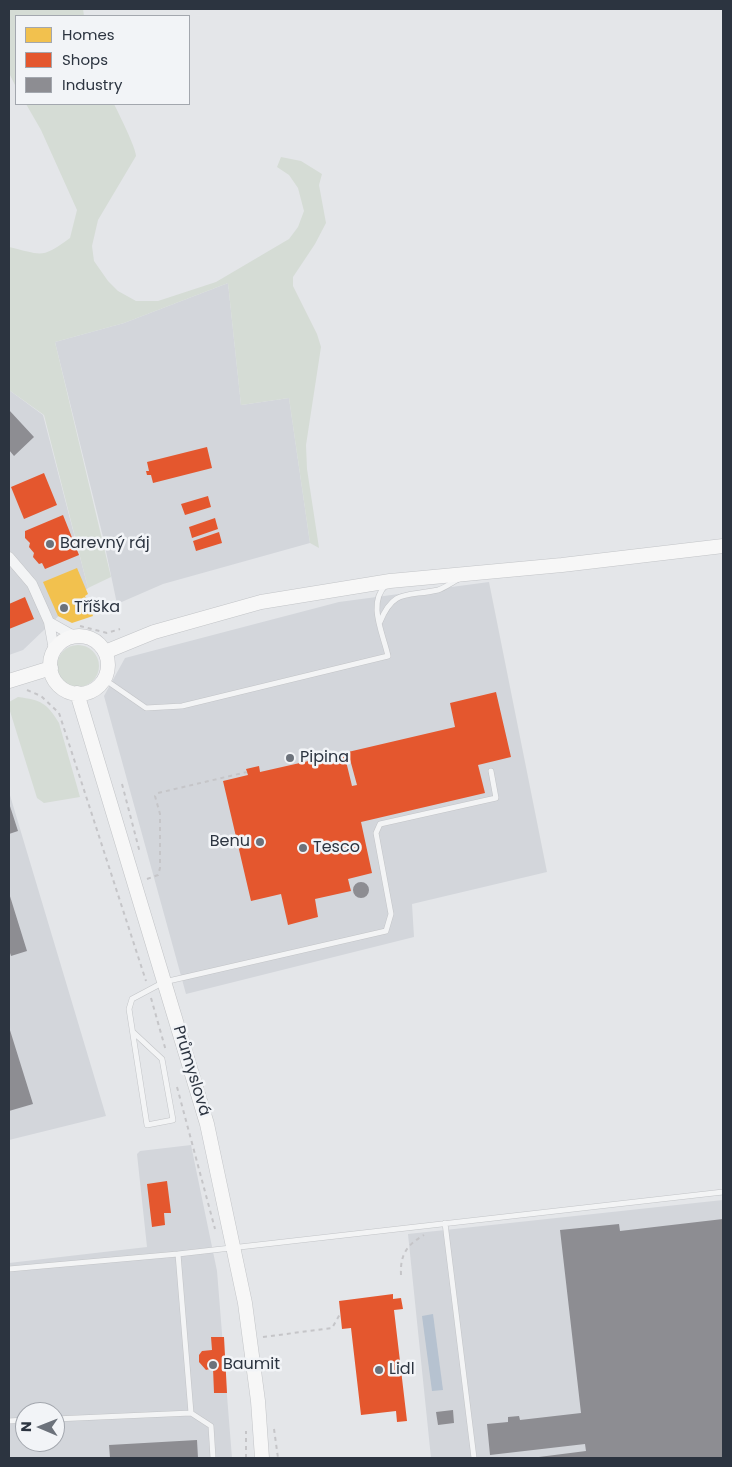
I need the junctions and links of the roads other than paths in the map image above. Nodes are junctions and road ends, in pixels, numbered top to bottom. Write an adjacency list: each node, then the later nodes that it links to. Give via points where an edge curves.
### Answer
1 (723, 546): 3 (main road)
2 (9, 557): 5 (street, via 32,584)
3 (470, 573): 4 (main road); 6 (lane, via 439,589 396,597 386,607)
4 (390, 581): 6 (lane, via 379,592 376,602); 9 (main road, via 261,602 154,632)
5 (49, 622): 7 (street); 8 (street)
6 (380, 622): 11 (lane, via 388,656 182,706 146,708)
7 (73, 631): 8 (main road); 9 (main road, via 90,638)
8 (54, 650): 10 (main road)
9 (105, 652): 11 (main road, via 108,664)
10 (51, 668): 12 (main road); 13 (main road, via 59,685)
11 (104, 680): 13 (main road, via 92,690)
12 (9, 681)
13 (77, 693): 15 (main road, Průmyslová)
14 (491, 772): 15 (lane, via 496,798 380,824 376,833 391,914 386,931)
15 (164, 982): 16 (lane, via 132,999 129,1009); 19 (main road, Průmyslová, via 207,1124)
16 (133, 1032): 16 (lane, via 147,1124 173,1120 162,1059)
17 (723, 1192): 18 (lane)
18 (445, 1222): 19 (lane); 26 (lane)
19 (234, 1246): 20 (lane); 25 (main road, Průmyslová, via 258,1401)
20 (178, 1254): 21 (lane); 22 (lane)
21 (9, 1269)
22 (191, 1413): 23 (lane); 24 (lane, via 211,1426)
23 (65, 1419)
24 (214, 1458)
25 (262, 1458)
26 (474, 1458)

